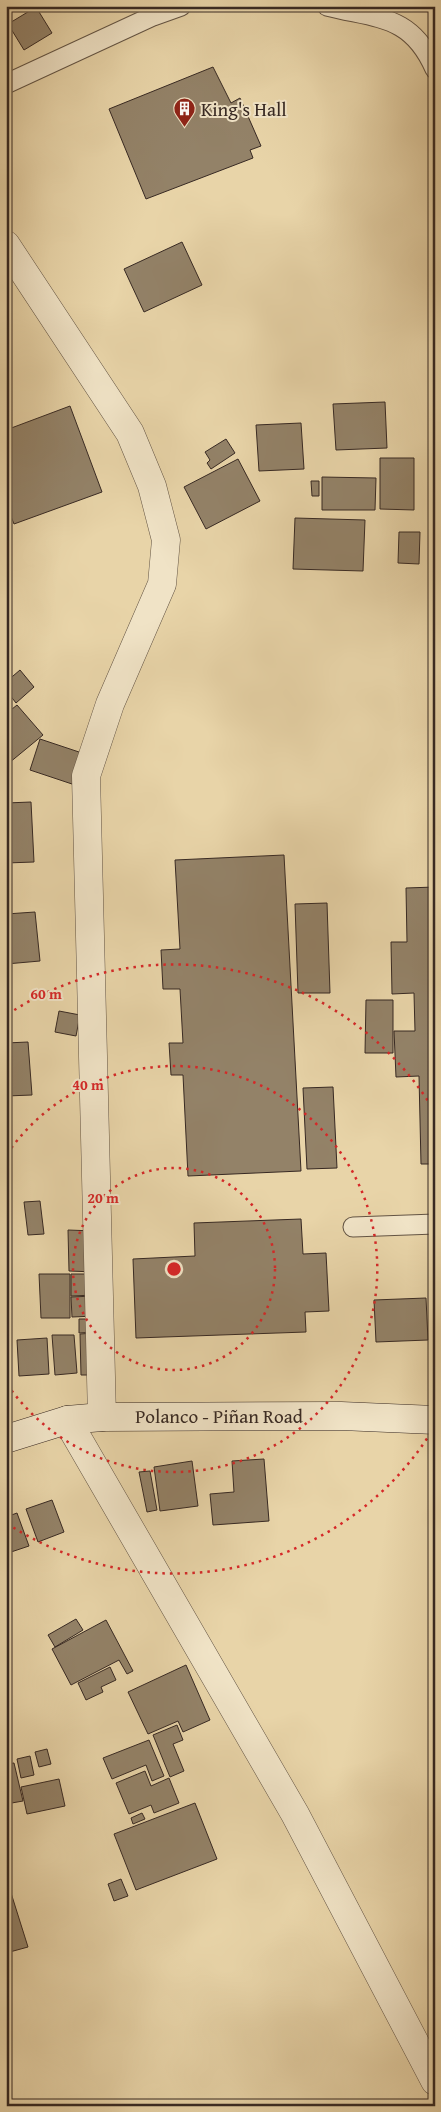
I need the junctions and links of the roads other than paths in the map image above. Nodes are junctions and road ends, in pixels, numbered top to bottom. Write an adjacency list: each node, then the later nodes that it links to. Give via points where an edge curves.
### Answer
1 (181, 6): 4 (lane)
2 (328, 6): 3 (lane, via 396,23 416,37)
3 (435, 69)
4 (6, 84)
5 (6, 245): 8 (street, via 130,433 152,486 166,540 162,584 110,704 86,776)
6 (435, 1224): 7 (lane)
7 (353, 1227)
8 (102, 1416): 9 (street, Polanco - Piñan Road); 10 (street, Polanco - Piñan Road, via 341,1416)
9 (67, 1420): 11 (street, Polanco - Piñan Road); 12 (street, via 295,1814)
10 (435, 1420)
11 (6, 1439)
12 (435, 2081)

